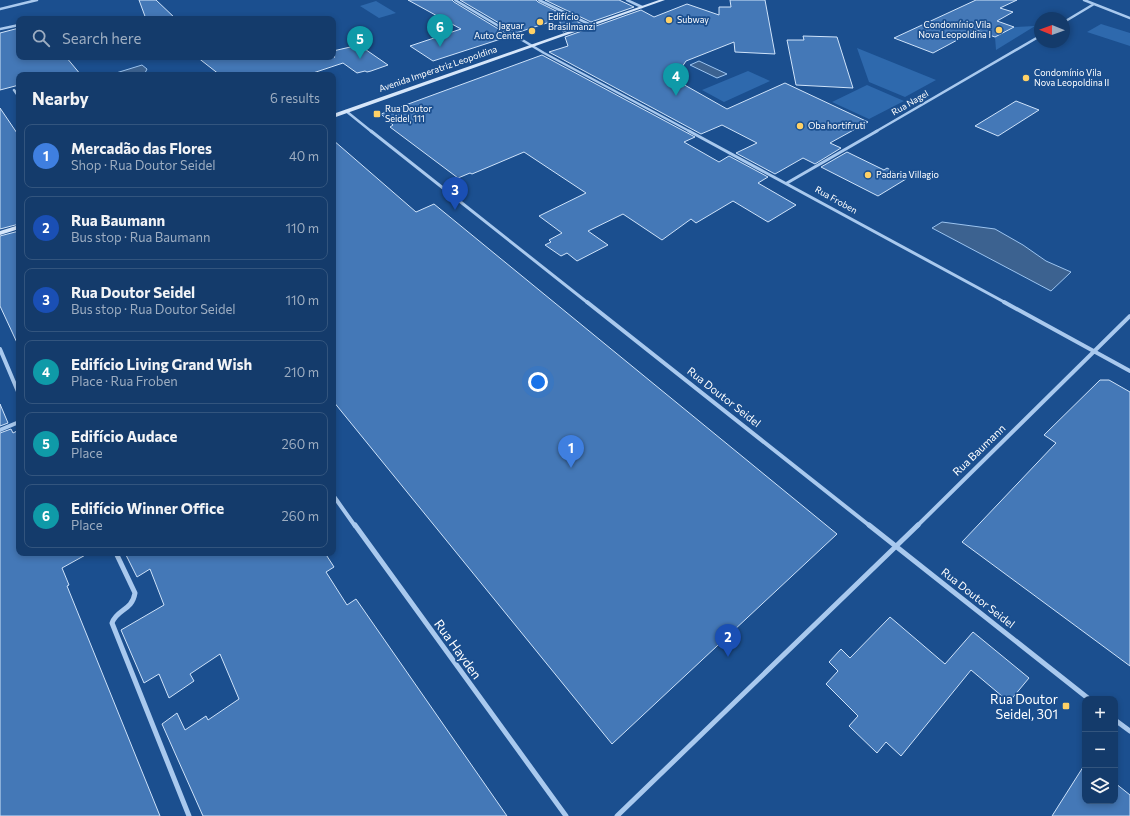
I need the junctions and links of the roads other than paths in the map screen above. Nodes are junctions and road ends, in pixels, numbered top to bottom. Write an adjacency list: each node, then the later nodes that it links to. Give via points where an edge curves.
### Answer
1 (37, 0): 9 (street)
2 (455, 0): 16 (street, Rua Froben)
3 (539, 0): 12 (street)
4 (627, 0): 8 (street)
5 (663, 0): 8 (main road, Avenida Imperatriz Leopoldina)
6 (1084, 0): 7 (street)
7 (1094, 4): 10 (street); 11 (street)
8 (642, 7): 12 (main road, Avenida Imperatriz Leopoldina)
9 (0, 9)
10 (1070, 18)
11 (1130, 18)
12 (591, 25): 16 (main road, Avenida Imperatriz Leopoldina)
13 (16, 26): 14 (street)
14 (0, 29)
15 (1034, 39): 21 (street, Rua Nagel)
16 (533, 45): 19 (main road, Avenida Imperatriz Leopoldina); 21 (street, Rua Froben)
17 (14, 90): 18 (street)
18 (16, 93)
19 (346, 111): 20 (main road, Avenida Imperatriz Leopoldina); 32 (street, Rua Doutor Seidel)
20 (336, 115)
21 (787, 183): 26 (street, Rua Froben)
22 (16, 228): 23 (main road)
23 (0, 233)
24 (1130, 316): 26 (street, Rua Baumann)
25 (0, 349): 28 (street)
26 (1094, 351): 27 (street, Rua Froben); 32 (street, Rua Baumann)
27 (1130, 371)
28 (16, 387)
29 (16, 423): 30 (street)
30 (0, 430)
31 (336, 499): 38 (street, Rua Hayden)
32 (896, 546): 34 (street, Rua Doutor Seidel); 39 (street, Rua Baumann)
33 (117, 556): 37 (street, via 135,598 130,606 114,617 112,623)
34 (1085, 696)
35 (1118, 722): 36 (street)
36 (1130, 732)
37 (189, 816)
38 (566, 816)
39 (617, 816)

